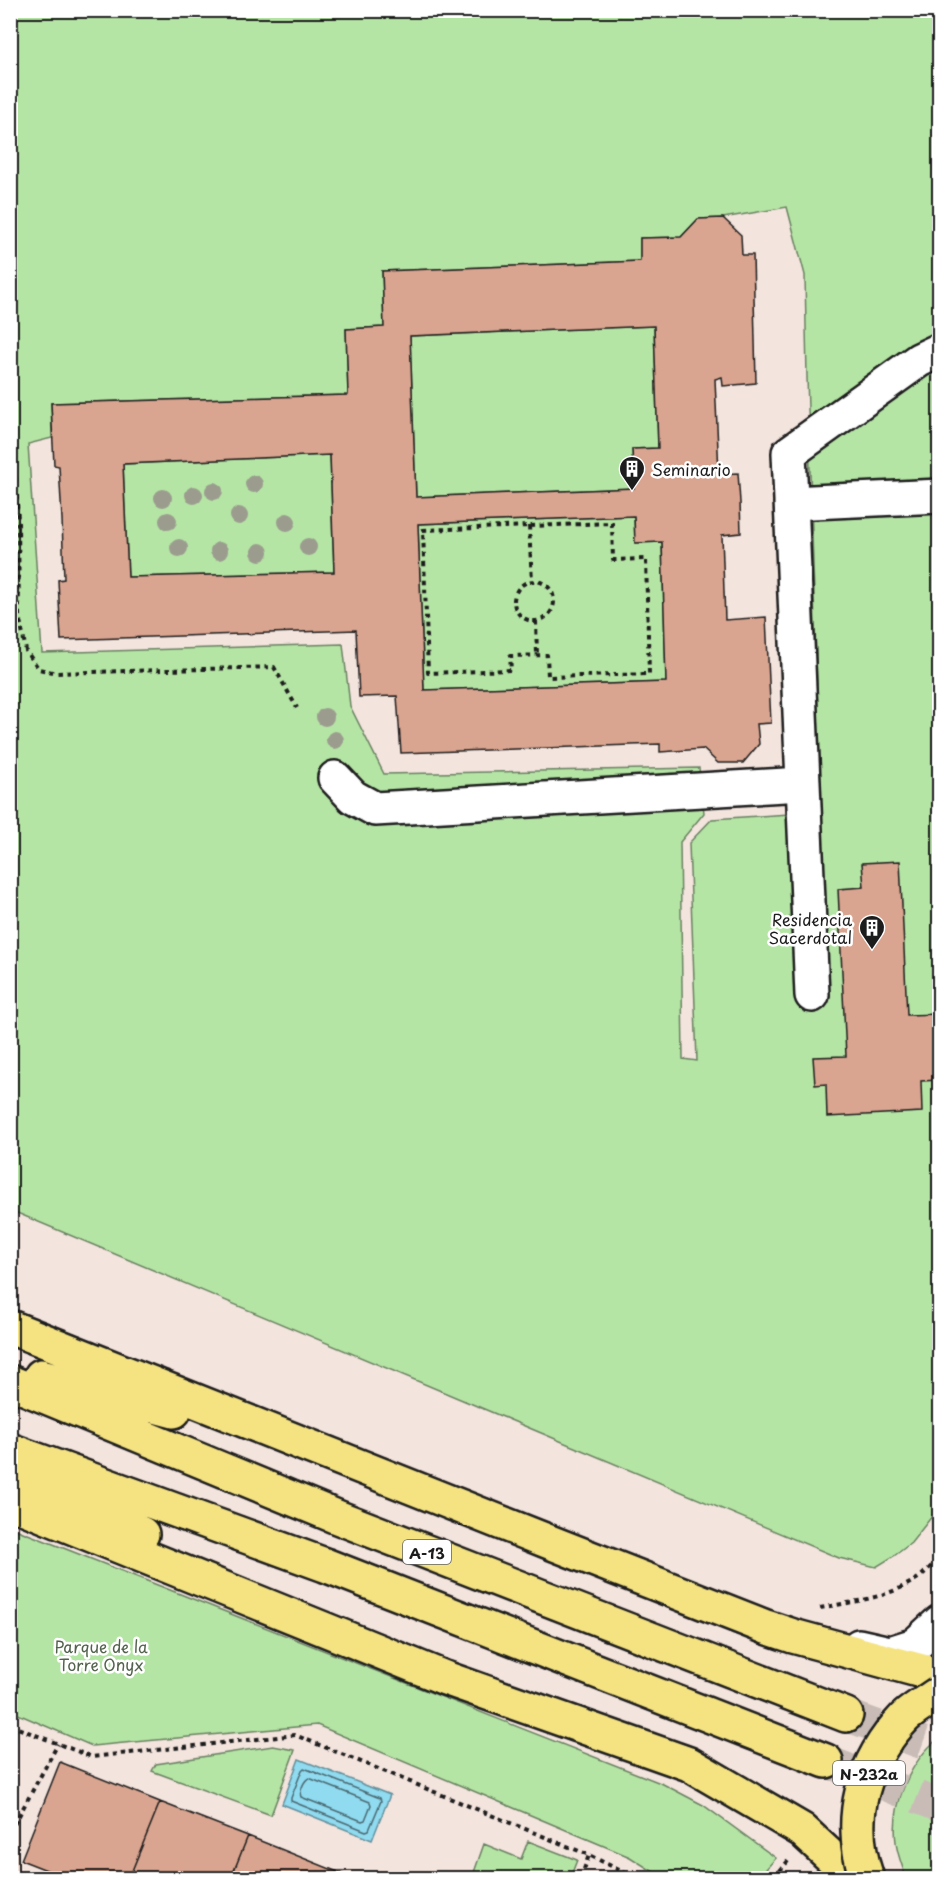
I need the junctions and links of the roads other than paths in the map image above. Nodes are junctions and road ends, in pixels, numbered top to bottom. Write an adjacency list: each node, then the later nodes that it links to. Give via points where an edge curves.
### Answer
1 (939, 350): 3 (street, via 919,360 789,453)
2 (939, 496): 3 (street)
3 (792, 502): 5 (street)
4 (335, 778): 5 (street, via 353,797 375,810)
5 (803, 784): 6 (street)
6 (812, 995)
7 (10, 1327): 10 (main road)
8 (10, 1368): 10 (main road)
9 (10, 1382): 19 (main road, A-13, via 337,1517)
10 (307, 1445): 15 (main road)
11 (10, 1450): 20 (main road, via 325,1565)
12 (10, 1464): 17 (main road, via 41,1486)
13 (10, 1502): 17 (main road)
14 (939, 1622): 15 (street, via 915,1645 890,1653)
15 (793, 1636): 16 (main road)
16 (939, 1676)
17 (445, 1678): 21 (main road, via 690,1764 802,1830)
18 (939, 1693): 22 (main road, N-232a, bridge, via 907,1715 881,1746 864,1781 857,1820 860,1860)
19 (846, 1715)
20 (826, 1761)
21 (854, 1878)
22 (867, 1878)

